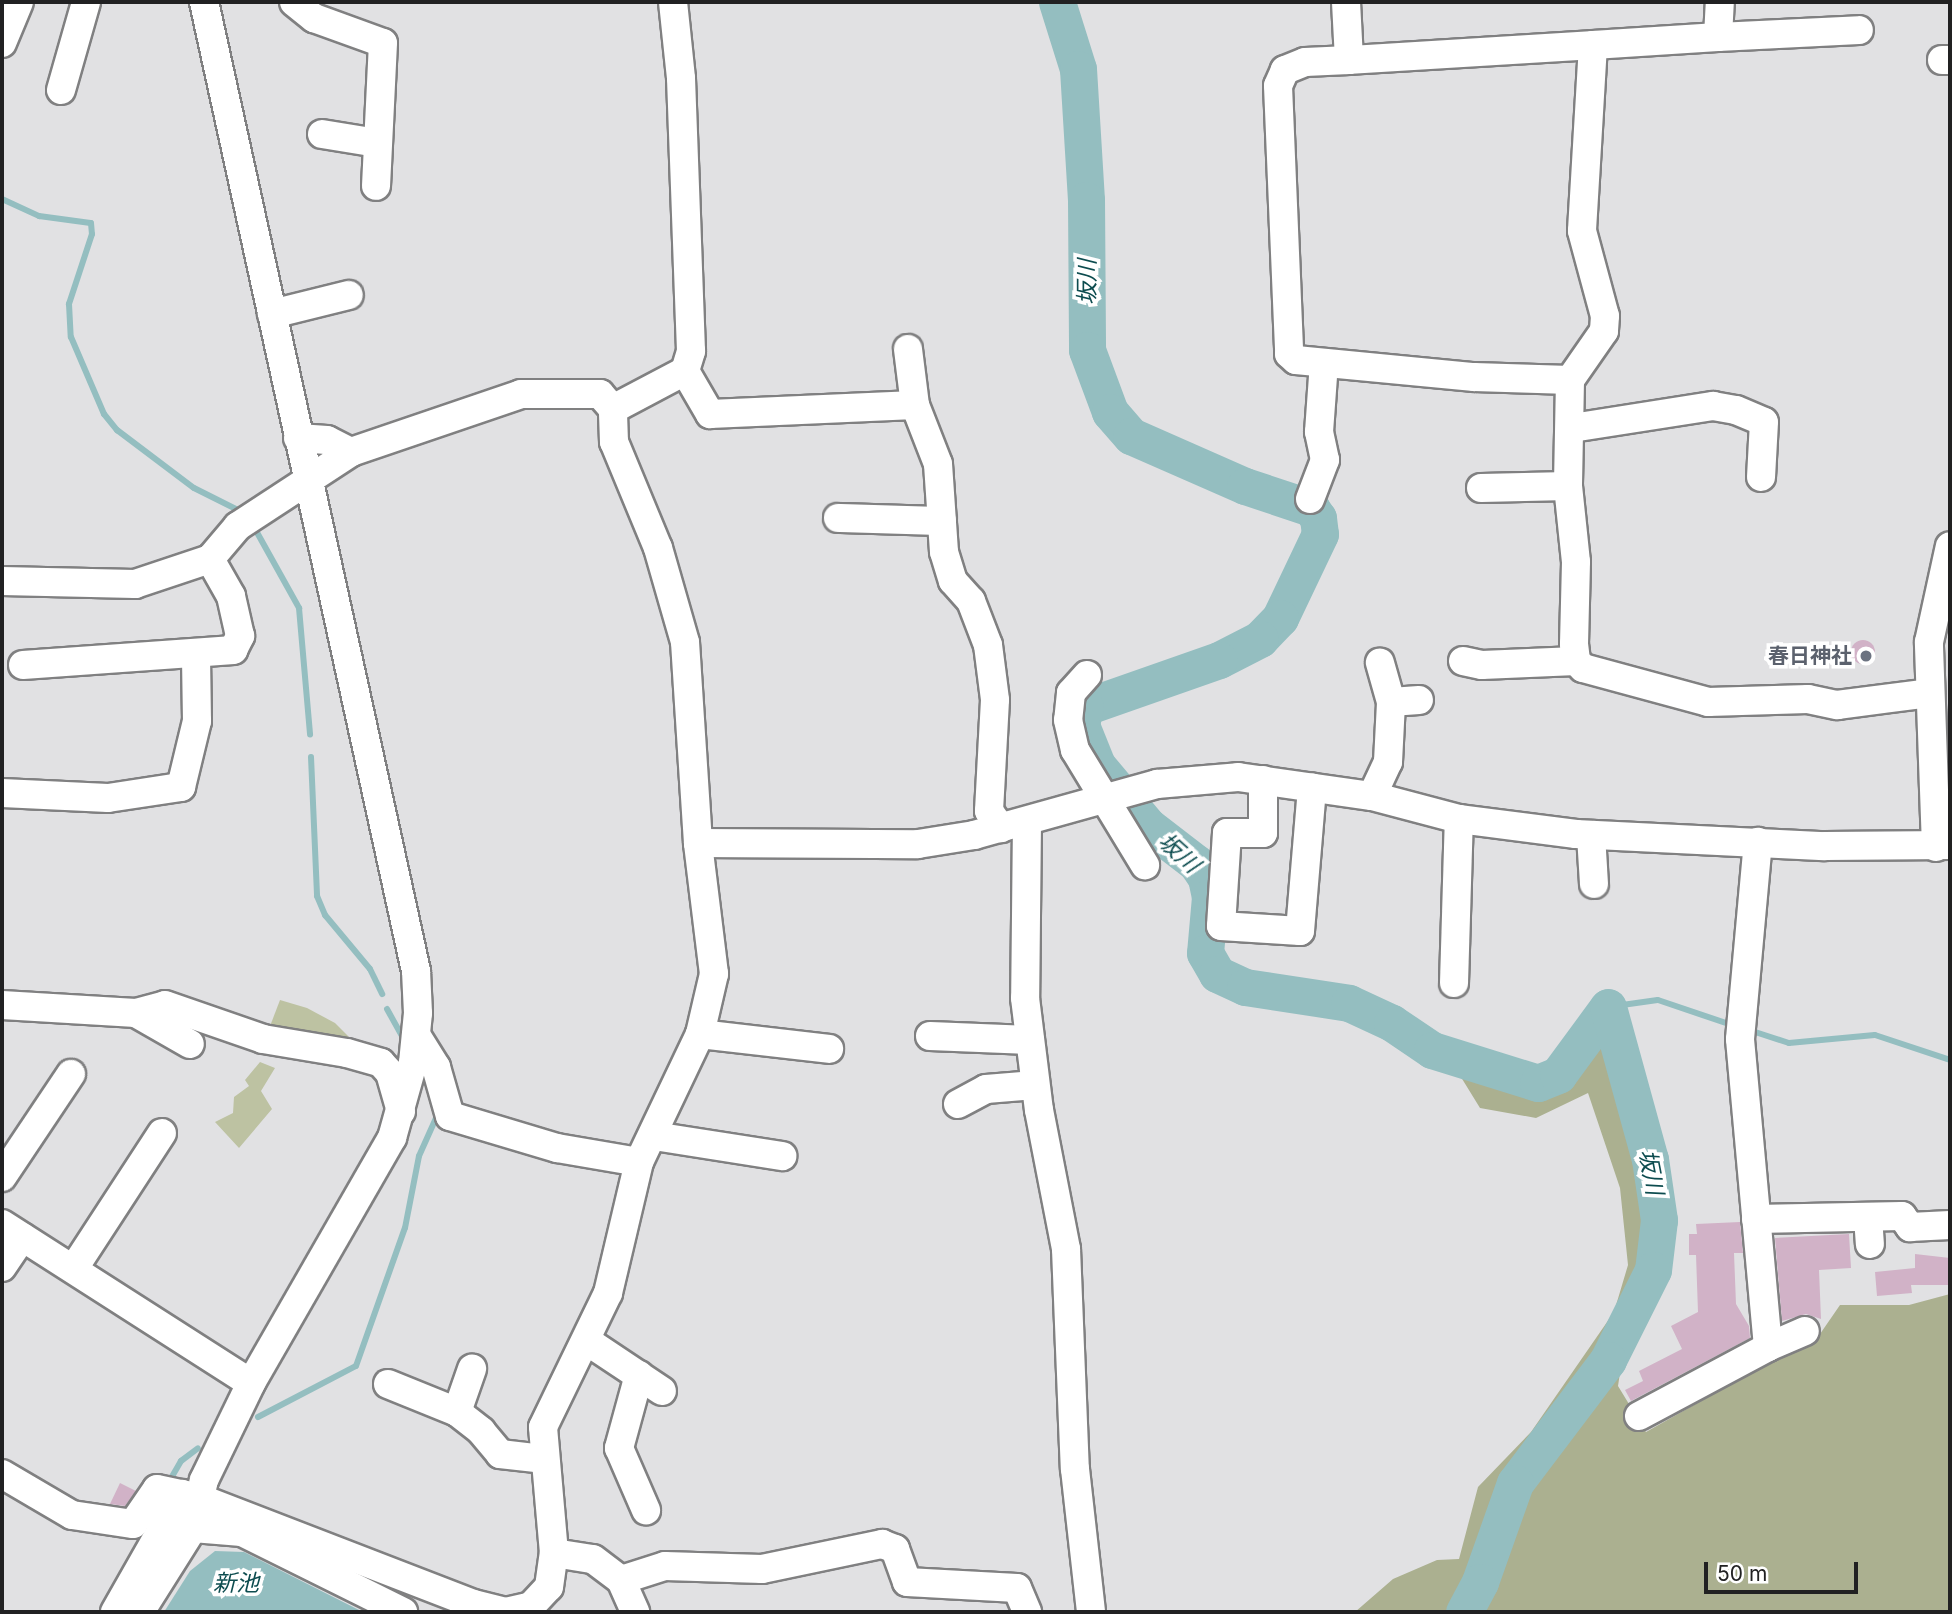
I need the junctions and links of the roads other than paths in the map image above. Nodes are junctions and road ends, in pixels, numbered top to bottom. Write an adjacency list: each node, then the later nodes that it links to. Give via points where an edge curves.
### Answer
1 (19, 2): 10 (street)
2 (86, 2): 13 (street)
3 (204, 2): 18 (street)
4 (294, 2): 15 (street, via 314,18 383,43)
5 (673, 2): 21 (street, via 692,329)
6 (1346, 2): 12 (street)
7 (1720, 2): 9 (street)
8 (1859, 30): 9 (street)
9 (1718, 37): 11 (street)
10 (2, 43)
11 (1593, 45): 12 (street); 22 (street, via 1582,231 1605,316 1604,331)
12 (1349, 60): 20 (street, via 1305,62 1285,70 1277,96 1287,344 1296,360)
13 (61, 90)
14 (321, 134): 15 (street)
15 (377, 143): 16 (street)
16 (376, 186)
17 (349, 295): 18 (street)
18 (272, 314): 26 (street)
19 (908, 349): 23 (street)
20 (1324, 363): 22 (street, via 1474,377); 32 (street, via 1320,432 1325,460)
21 (685, 371): 23 (street, via 710,414); 24 (street)
22 (1570, 380): 25 (street)
23 (915, 405): 34 (street, via 938,464)
24 (613, 409): 27 (street, via 600,394 521,394); 56 (street, via 614,442 658,548 685,642)
25 (1572, 428): 28 (street, via 1713,406 1736,410 1764,422); 30 (street)
26 (298, 438): 27 (street, via 327,440); 29 (street)
27 (351, 452): 29 (street)
28 (1761, 477)
29 (307, 481): 36 (street, via 238,526); 63 (street, via 416,971)
30 (1568, 486): 31 (street); 40 (street, via 1576,562)
31 (1481, 488)
32 (1310, 499)
33 (838, 518): 34 (street)
34 (942, 521): 53 (street, via 944,552 953,581 971,601 988,645 995,700 989,811)
35 (1950, 546): 44 (street, via 1929,642)
36 (210, 559): 37 (street, via 135,584); 38 (street, via 231,596 240,636 233,650)
37 (2, 581)
38 (197, 654): 42 (street); 49 (street, via 197,721 181,788 107,798)
39 (1463, 661): 40 (street, via 1482,665)
40 (1576, 661): 44 (street, via 1583,668 1708,702 1808,699 1837,705)
41 (1380, 663): 46 (street)
42 (23, 665)
43 (1087, 675): 50 (street, via 1071,693 1068,720 1075,750 1089,778)
44 (1929, 693): 57 (street)
45 (1419, 701): 46 (street)
46 (1391, 702): 51 (street, via 1388,762)
47 (1263, 780): 48 (street); 48 (street, via 1263,833 1227,833 1221,926 1300,931); 50 (street, via 1196,779)
48 (1312, 787): 51 (street)
49 (2, 793)
50 (1120, 795): 53 (street); 58 (street, via 1117,825)
51 (1371, 796): 52 (street)
52 (1459, 819): 54 (street); 60 (street)
53 (1014, 824): 56 (street, via 918,844); 65 (street)
54 (1591, 835): 55 (street); 59 (street)
55 (1758, 842): 57 (street); 77 (street, via 1740,1039)
56 (698, 843): 62 (street, via 714,974)
57 (1943, 846)
58 (1145, 865)
59 (1594, 884)
60 (1454, 983)
61 (2, 1004): 69 (street, via 136,1013 181,1029 263,1039 381,1063)
62 (701, 1034): 66 (street); 73 (street)
63 (415, 1035): 69 (street); 71 (street, via 436,1067)
64 (930, 1037): 65 (street)
65 (1030, 1040): 68 (street)
66 (829, 1049)
67 (71, 1074): 76 (street)
68 (1035, 1085): 70 (street, via 986,1088); 104 (street, via 1066,1249 1075,1469)
69 (403, 1104): 71 (street); 87 (street, via 393,1138)
70 (958, 1104)
71 (450, 1116): 75 (street, via 557,1148)
72 (162, 1133): 81 (street)
73 (654, 1136): 74 (street); 75 (street)
74 (782, 1156)
75 (639, 1162): 83 (street, via 608,1293)
76 (2, 1177)
77 (1756, 1219): 78 (street, via 1869,1230 1902,1216 1910,1227); 84 (street)
78 (1950, 1225)
79 (12, 1230): 80 (street); 81 (street)
80 (2, 1268)
81 (74, 1268): 87 (street)
82 (1805, 1331): 84 (street)
83 (587, 1341): 86 (street); 92 (street, via 543,1427)
84 (1768, 1346): 91 (street)
85 (472, 1370): 90 (street)
86 (639, 1375): 89 (street); 95 (street, via 619,1448)
87 (251, 1382): 94 (street)
88 (388, 1384): 90 (street)
89 (662, 1391)
90 (457, 1412): 92 (street, via 500,1454)
91 (1639, 1416)
92 (543, 1460): 97 (street)
93 (2, 1474): 94 (street, via 72,1515 133,1524 157,1489)
94 (190, 1496): 96 (street); 97 (street, via 474,1604 506,1612 531,1606 549,1587); 99 (street)
95 (646, 1510)
96 (193, 1528): 100 (street); 101 (street, via 242,1532)
97 (554, 1553): 98 (street, via 593,1559)
98 (621, 1580): 102 (street); 103 (street, via 665,1566 762,1569 883,1544 895,1549 907,1582 1017,1588)
99 (114, 1612)
100 (140, 1612)
101 (404, 1612)
102 (635, 1612)
103 (1027, 1612)
104 (1091, 1612)

